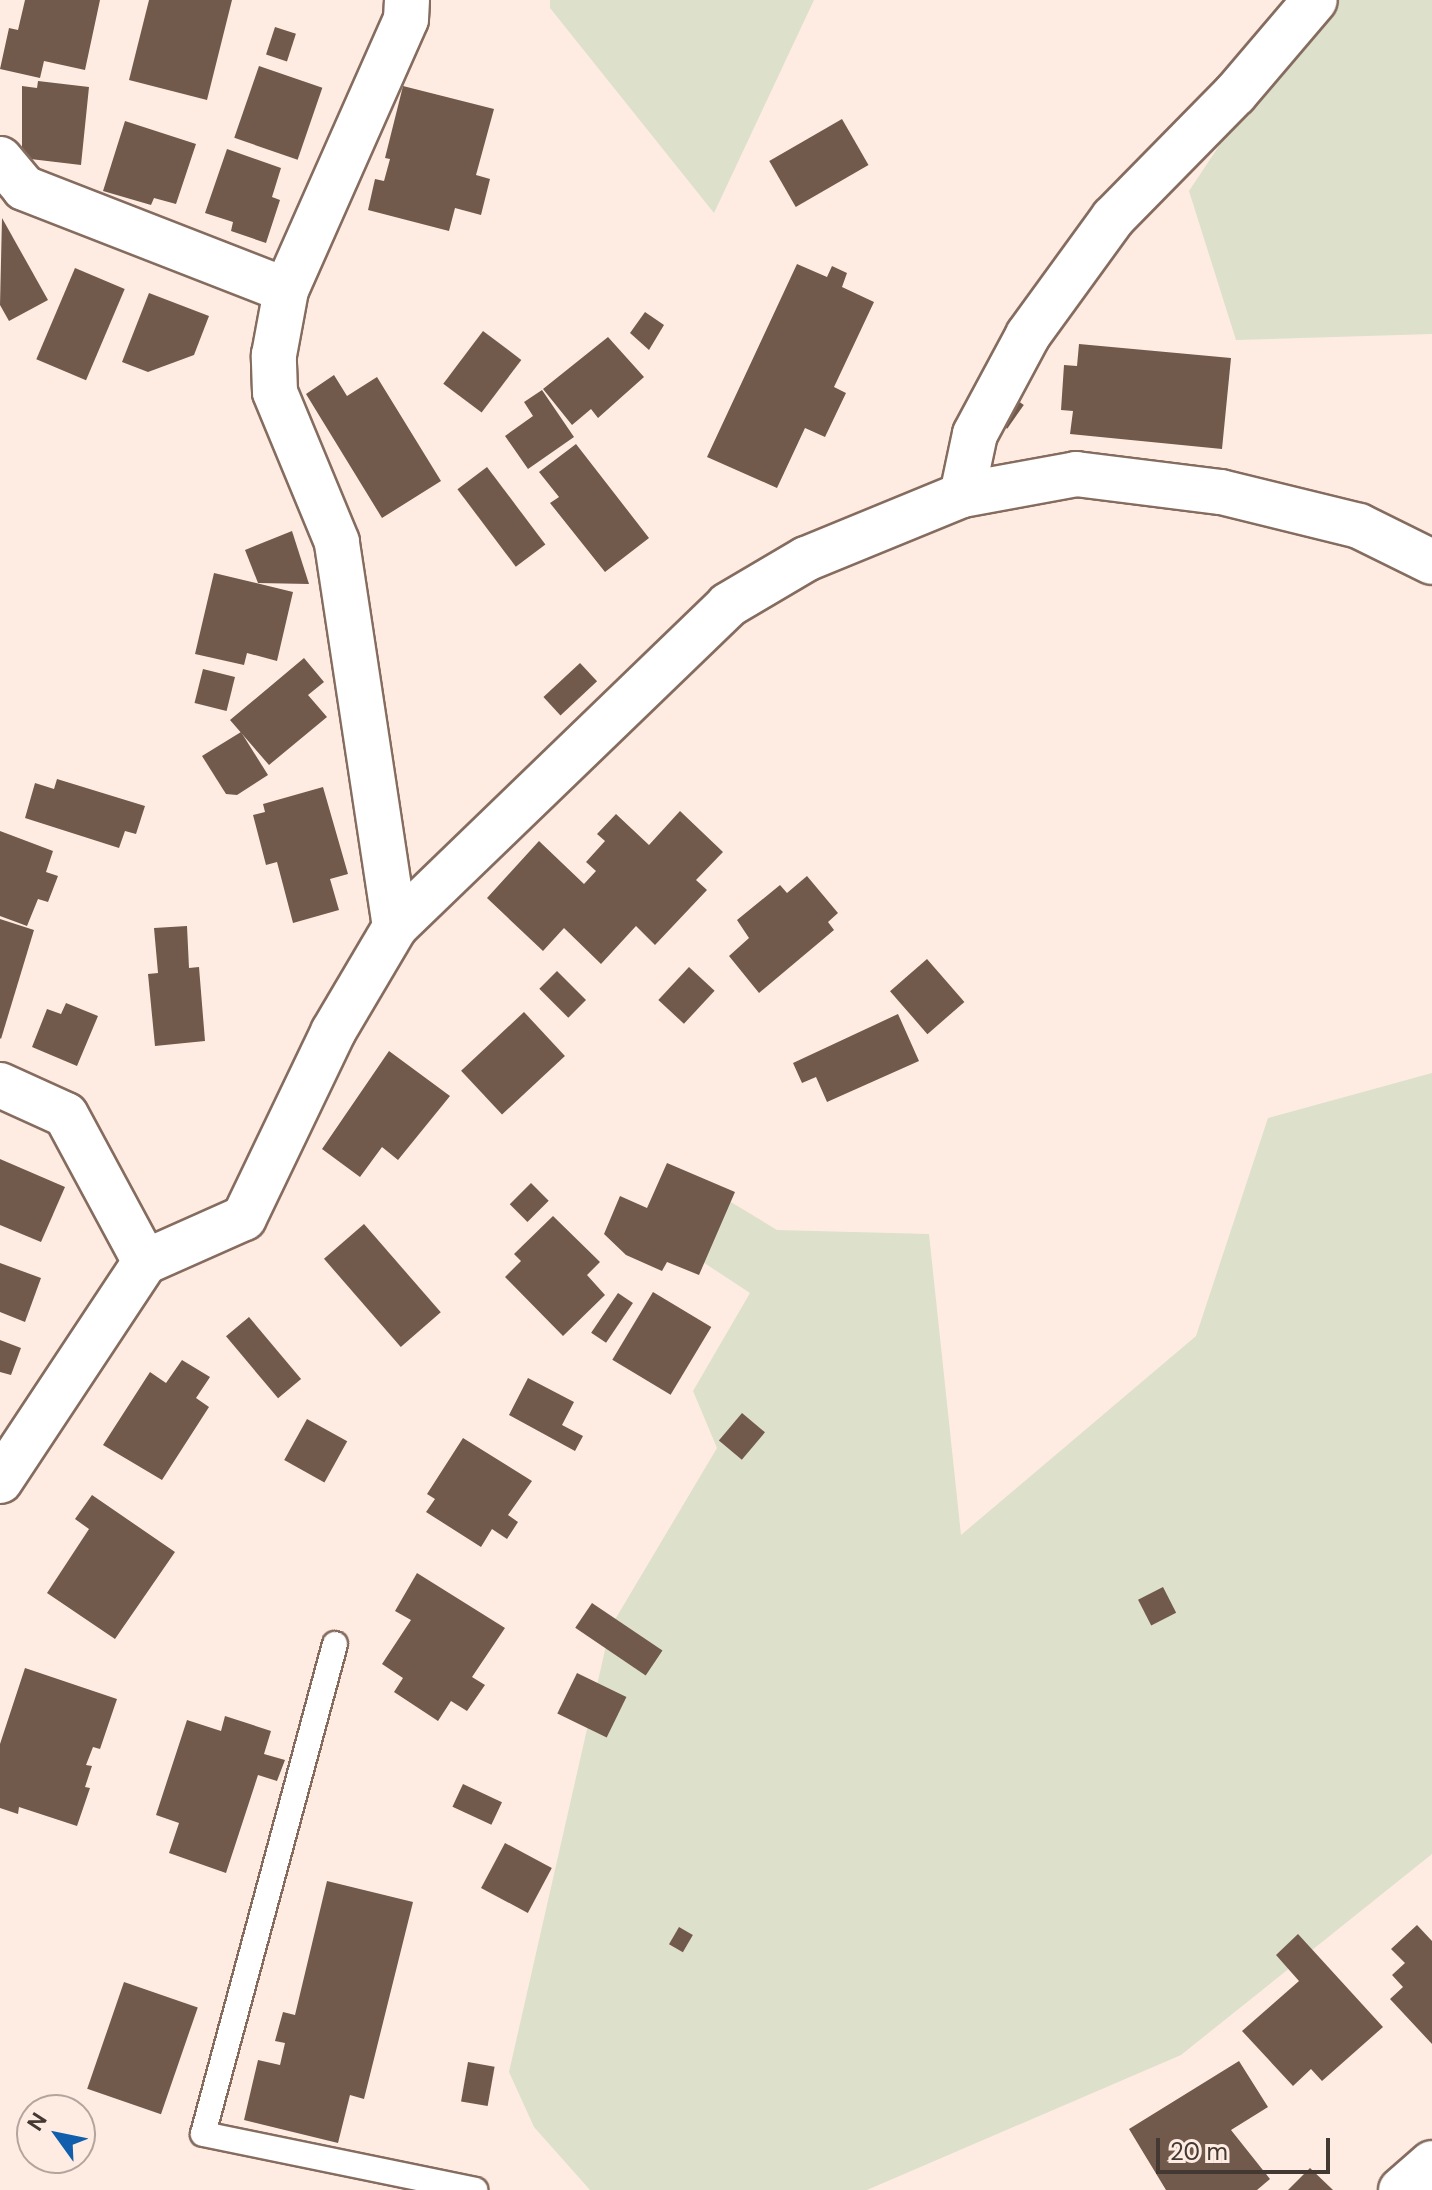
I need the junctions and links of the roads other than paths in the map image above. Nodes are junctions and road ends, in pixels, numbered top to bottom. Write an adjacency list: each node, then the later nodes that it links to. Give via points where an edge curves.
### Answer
1 (407, 0): 4 (street, via 406,19)
2 (1315, 0): 5 (street, via 1235,94 1113,218 1028,335 975,434)
3 (0, 159): 4 (street, via 24,188)
4 (286, 290): 7 (street, via 274,355 275,392 337,542)
5 (962, 495): 6 (street, via 1076,474 1221,492 1359,526); 7 (street, via 806,559 728,605)
6 (1432, 562)
7 (395, 927): 9 (street, via 333,1032 244,1218)
8 (0, 1085): 9 (street, via 66,1115)
9 (145, 1262): 10 (street)
10 (0, 1481)
11 (335, 1644): 13 (lane, via 203,2134)
12 (1432, 2163): 14 (street)
13 (475, 2190)
14 (1401, 2190)

